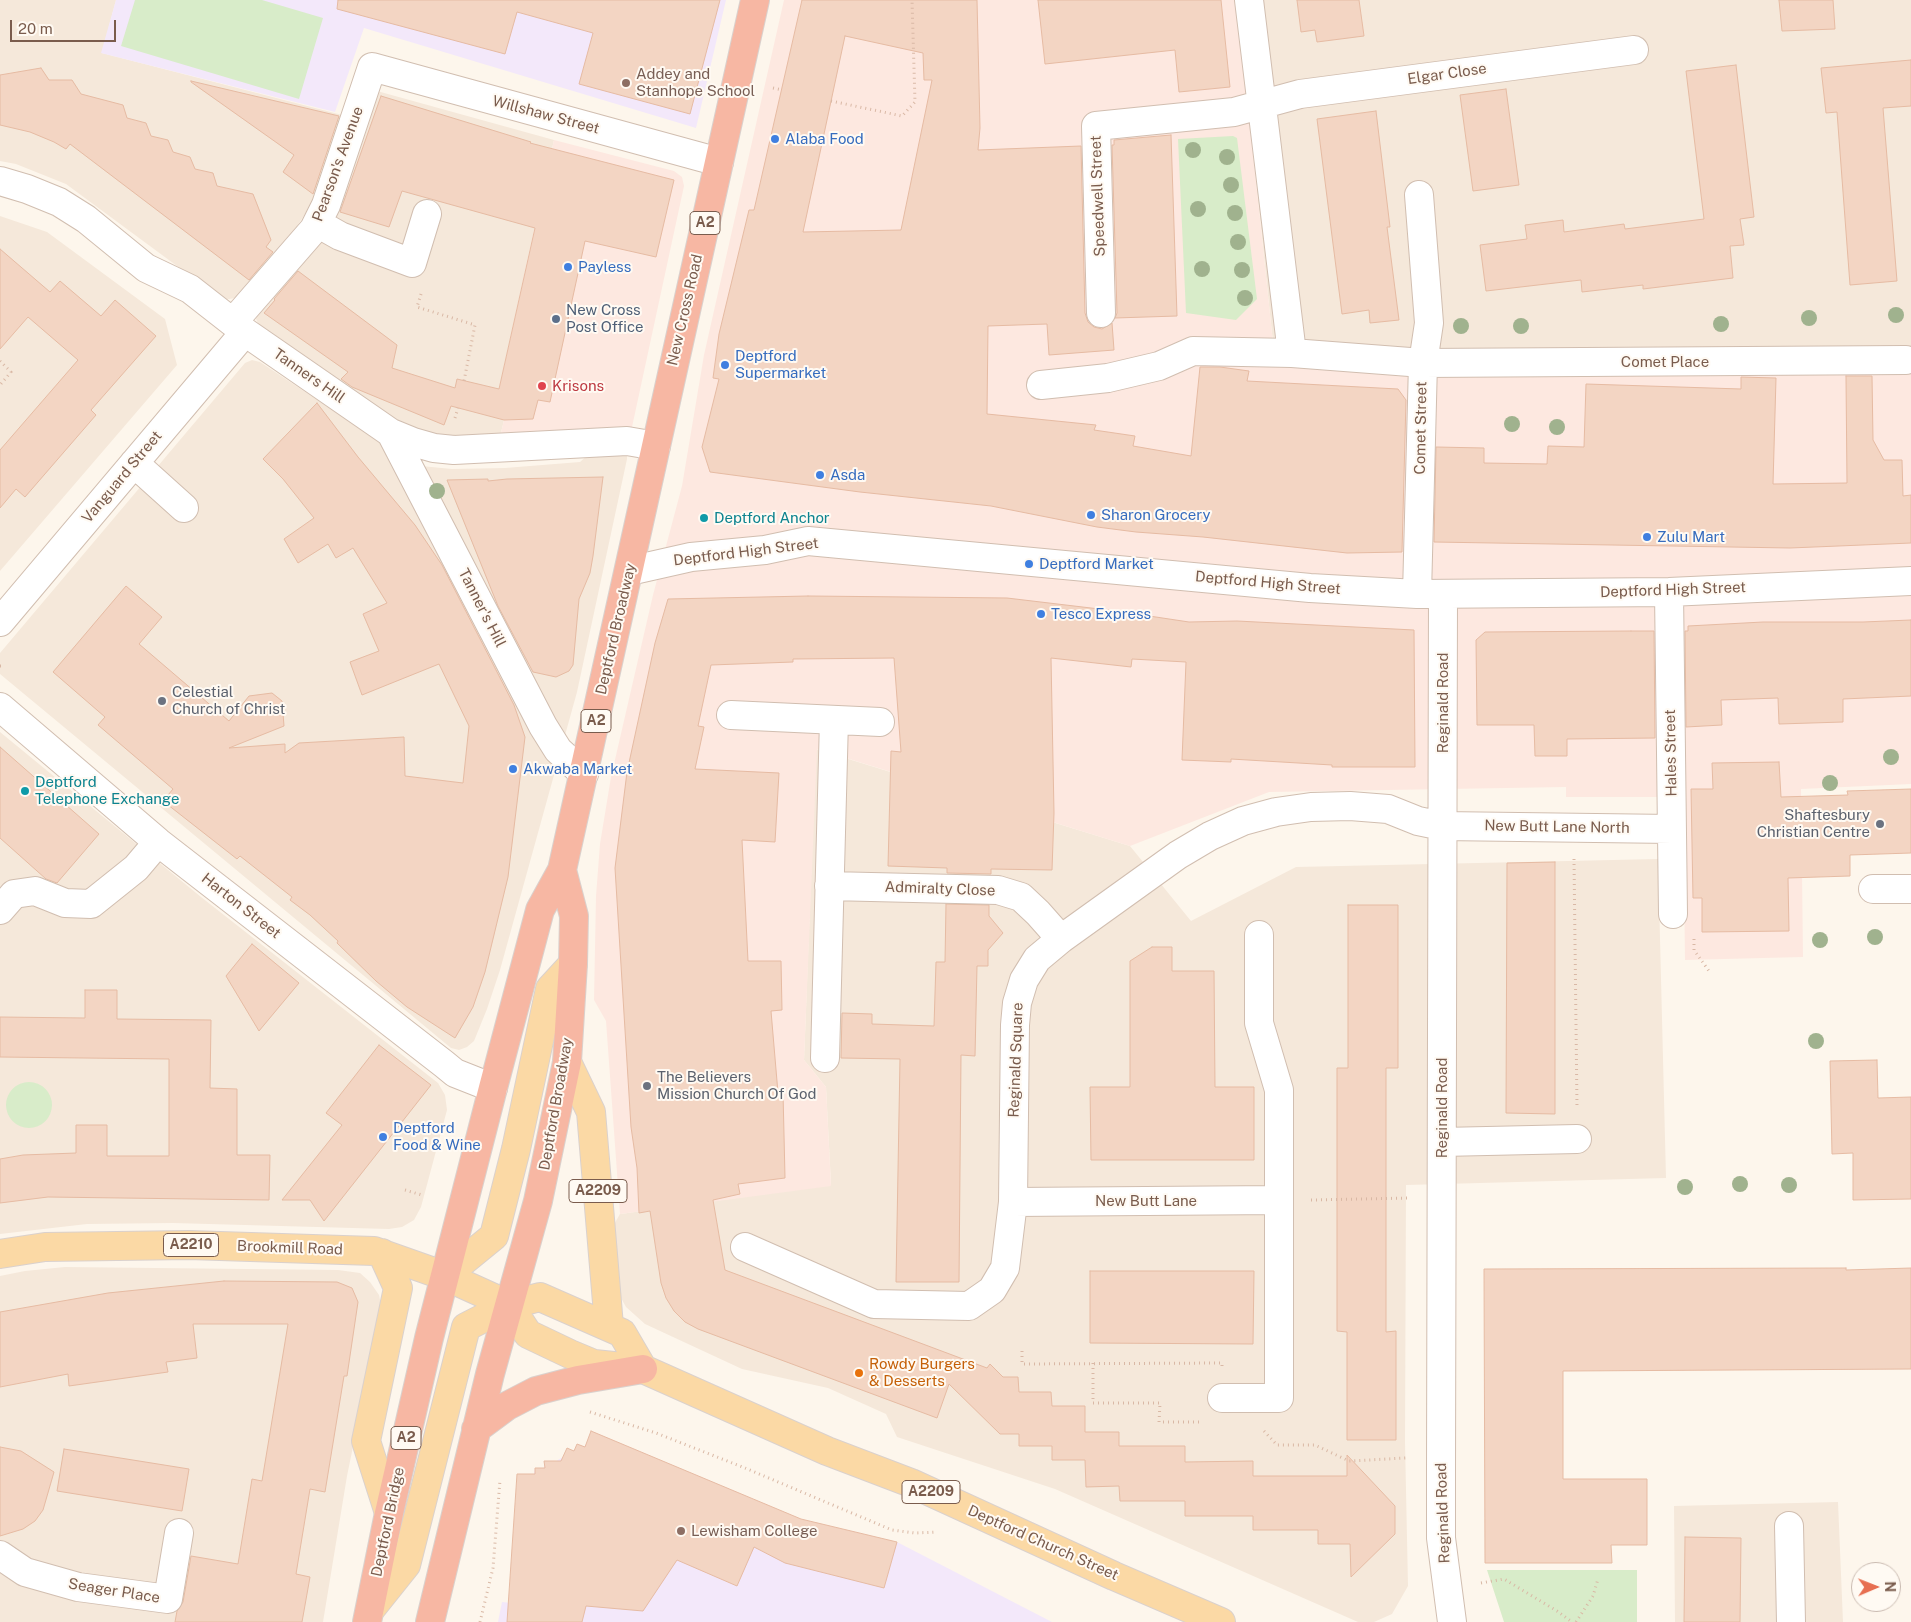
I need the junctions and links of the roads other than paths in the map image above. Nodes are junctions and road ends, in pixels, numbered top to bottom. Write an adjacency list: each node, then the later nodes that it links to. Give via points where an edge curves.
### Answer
1 (755, 0): 6 (highway, New Cross Road / A2)
2 (1249, 0): 5 (street)
3 (1634, 50): 5 (street, Elgar Close, via 1300,94)
4 (372, 67): 6 (street, Willshaw Street); 10 (street, Pearson's Avenue, via 326,205)
5 (1262, 104): 11 (street, Speedwell Street, via 1234,112 1096,126); 13 (street)
6 (719, 162): 18 (highway, New Cross Road / A2)
7 (0, 181): 12 (street, Tanners Hill, via 59,202 86,219 146,268 190,290)
8 (1419, 195): 15 (street, via 1429,323)
9 (426, 214): 10 (street, via 412,263 340,236)
10 (317, 223): 12 (street, Pearson's Avenue)
11 (1101, 313)
12 (239, 327): 17 (street, Tanners Hill); 19 (street, Vanguard Street)
13 (1292, 353): 15 (street, Comet Street); 16 (street, Comet Street, via 1193,351 1159,366 1108,378)
14 (1906, 360): 15 (street, Comet Place)
15 (1423, 363): 24 (street, Comet Street)
16 (1042, 385)
17 (391, 433): 18 (street, Tanners Hill, via 434,448 454,450 627,440); 30 (street, Tanner's Hill, via 543,726 558,750)
18 (656, 446): 21 (highway, Deptford Broadway / A2)
19 (134, 463): 20 (street); 25 (street, Vanguard Street)
20 (184, 508)
21 (629, 571): 24 (street, Deptford High Street, via 691,556 765,550 808,541 1310,588); 30 (highway, Deptford Broadway / A2)
22 (1911, 580): 23 (street, Deptford High Street)
23 (1669, 592): 24 (street, Deptford High Street); 32 (street, Hales Street)
24 (1430, 594): 31 (street, Reginald Road)
25 (0, 622)
26 (0, 707): 33 (street, Harton Street)
27 (731, 715): 28 (street)
28 (834, 720): 29 (street); 35 (street)
29 (880, 722)
30 (584, 774): 34 (highway, Deptford Broadway / A2)
31 (1442, 826): 32 (street, New Butt Lane North); 41 (street, Reginald Square, via 1388,809 1350,806 1311,807 1243,821 1178,855); 47 (street, Reginald Road)
32 (1672, 828): 39 (street, Hales Street)
33 (158, 842): 38 (street, via 136,868 91,904 65,903 35,891 14,894); 45 (street, Harton Street, via 455,1073)
34 (562, 870): 42 (highway, Deptford Broadway / A2, via 574,916); 45 (highway, Deptford Broadway / A2, via 540,910)
35 (829, 886): 41 (street, Admiralty Close, via 998,890 1021,897); 43 (street)
36 (1873, 889): 37 (street)
37 (1911, 889)
38 (0, 910)
39 (1673, 914)
40 (1259, 935): 48 (street, via 1259,1023 1279,1090)
41 (1061, 939): 49 (street, Reginald Square, via 1037,959 1024,980 1017,1003)
42 (573, 964): 44 (highway, Deptford Broadway / A2); 53 (main road, via 550,989 494,1236)
43 (825, 1058)
44 (566, 1062): 54 (highway, Deptford Broadway / A2, via 538,1201); 55 (main road, A2209, via 591,1112)
45 (493, 1088): 53 (highway, Deptford Broadway / A2)
46 (1577, 1139): 47 (street)
47 (1442, 1142): 66 (street, Reginald Road, via 1442,1538)
48 (1279, 1200): 49 (street, New Butt Lane); 57 (street, via 1279,1398)
49 (1013, 1202): 50 (street, Reginald Square, via 1005,1268 992,1290 969,1306 874,1304)
50 (745, 1247)
51 (382, 1253): 52 (main road, Brookmill Road / A2210, via 179,1245 44,1247); 53 (main road, Brookmill Road / A2210); 59 (main road, via 398,1288 366,1441)
52 (0, 1254)
53 (445, 1276): 54 (main road, Brookmill Road / A2210); 59 (highway, Deptford Bridge / A2)
54 (509, 1305): 55 (main road, via 540,1297); 56 (main road, Deptford Church Street / A2209, via 528,1334 552,1346 594,1364); 58 (highway, A2); 63 (main road, via 466,1327 406,1565)
55 (609, 1326): 56 (main road, via 622,1333)
56 (643, 1370): 58 (highway, via 578,1380 536,1391 507,1406); 65 (main road, Deptford Church Street / A2209, via 827,1451 911,1483)
57 (1222, 1398)
58 (476, 1429): 64 (highway, A2)
59 (389, 1513): 63 (highway, Deptford Bridge / A2)
60 (1789, 1526): 67 (street)
61 (179, 1533): 62 (street, Seager Place, via 168,1599 78,1587 25,1572)
62 (0, 1555)
63 (368, 1616)
64 (430, 1622)
65 (1221, 1622)
66 (1452, 1622)
67 (1791, 1622)

